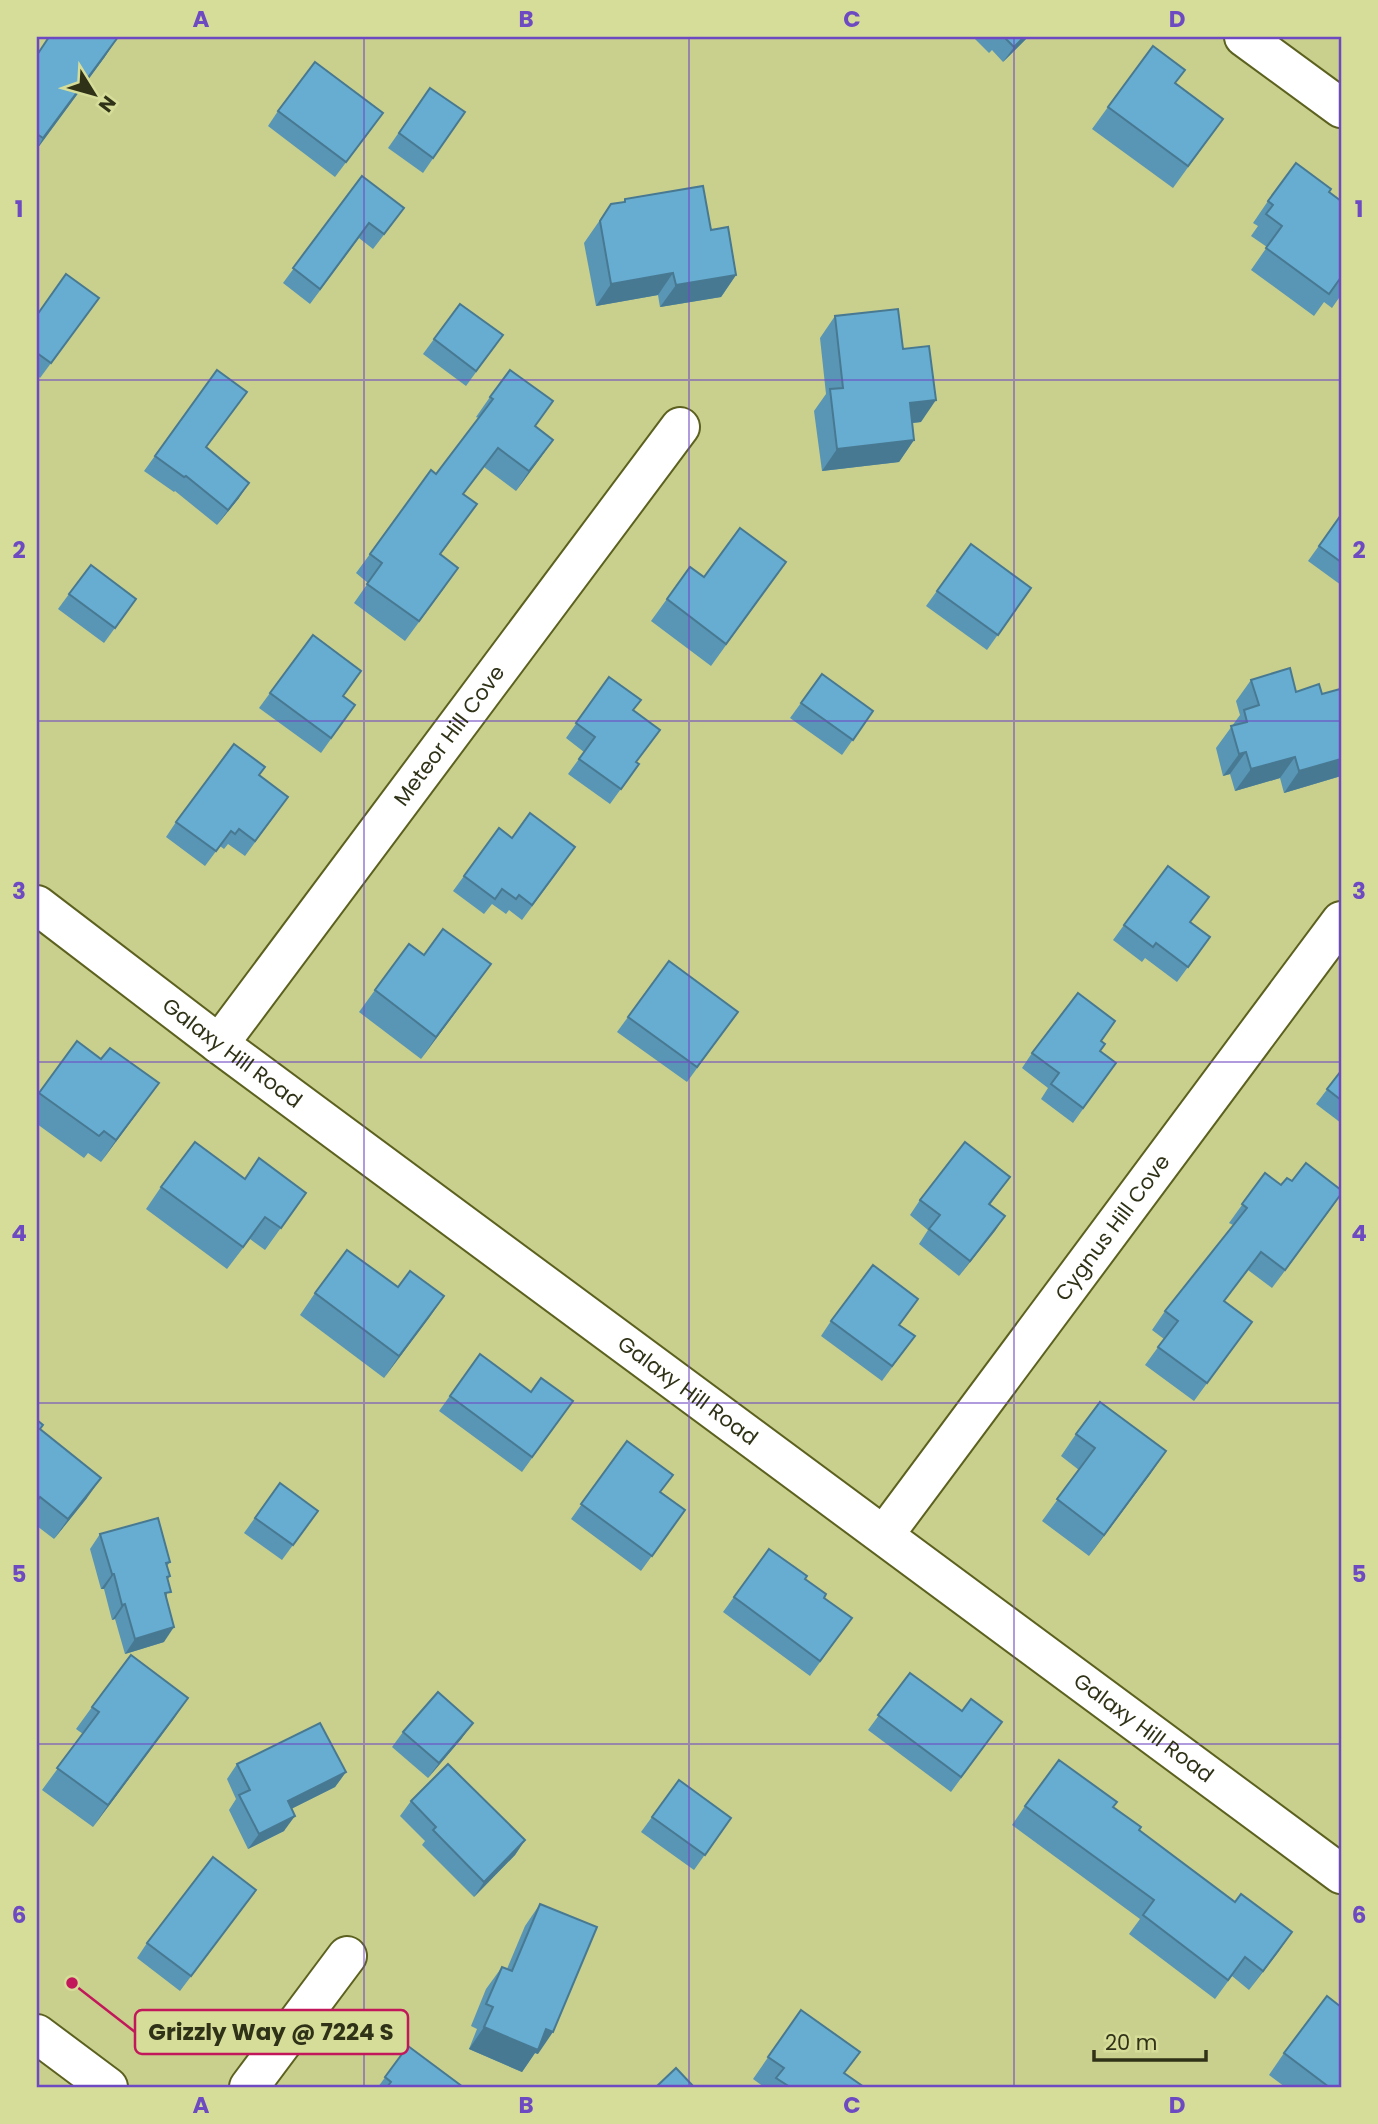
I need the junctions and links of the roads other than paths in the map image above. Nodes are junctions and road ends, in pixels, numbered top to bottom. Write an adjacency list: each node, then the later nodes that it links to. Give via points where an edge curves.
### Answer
1 (1244, 37): 2 (street)
2 (1341, 108)
3 (680, 427): 6 (street, Meteor Hill Cove)
4 (37, 905): 6 (street, Galaxy Hill Road)
5 (1341, 921): 7 (street, Cygnus Hill Cove)
6 (219, 1044): 7 (street, Galaxy Hill Road)
7 (884, 1535): 8 (street, Galaxy Hill Road)
8 (1341, 1874)
9 (348, 1956): 12 (street)
10 (37, 2034): 11 (street)
11 (108, 2087)
12 (249, 2087)

